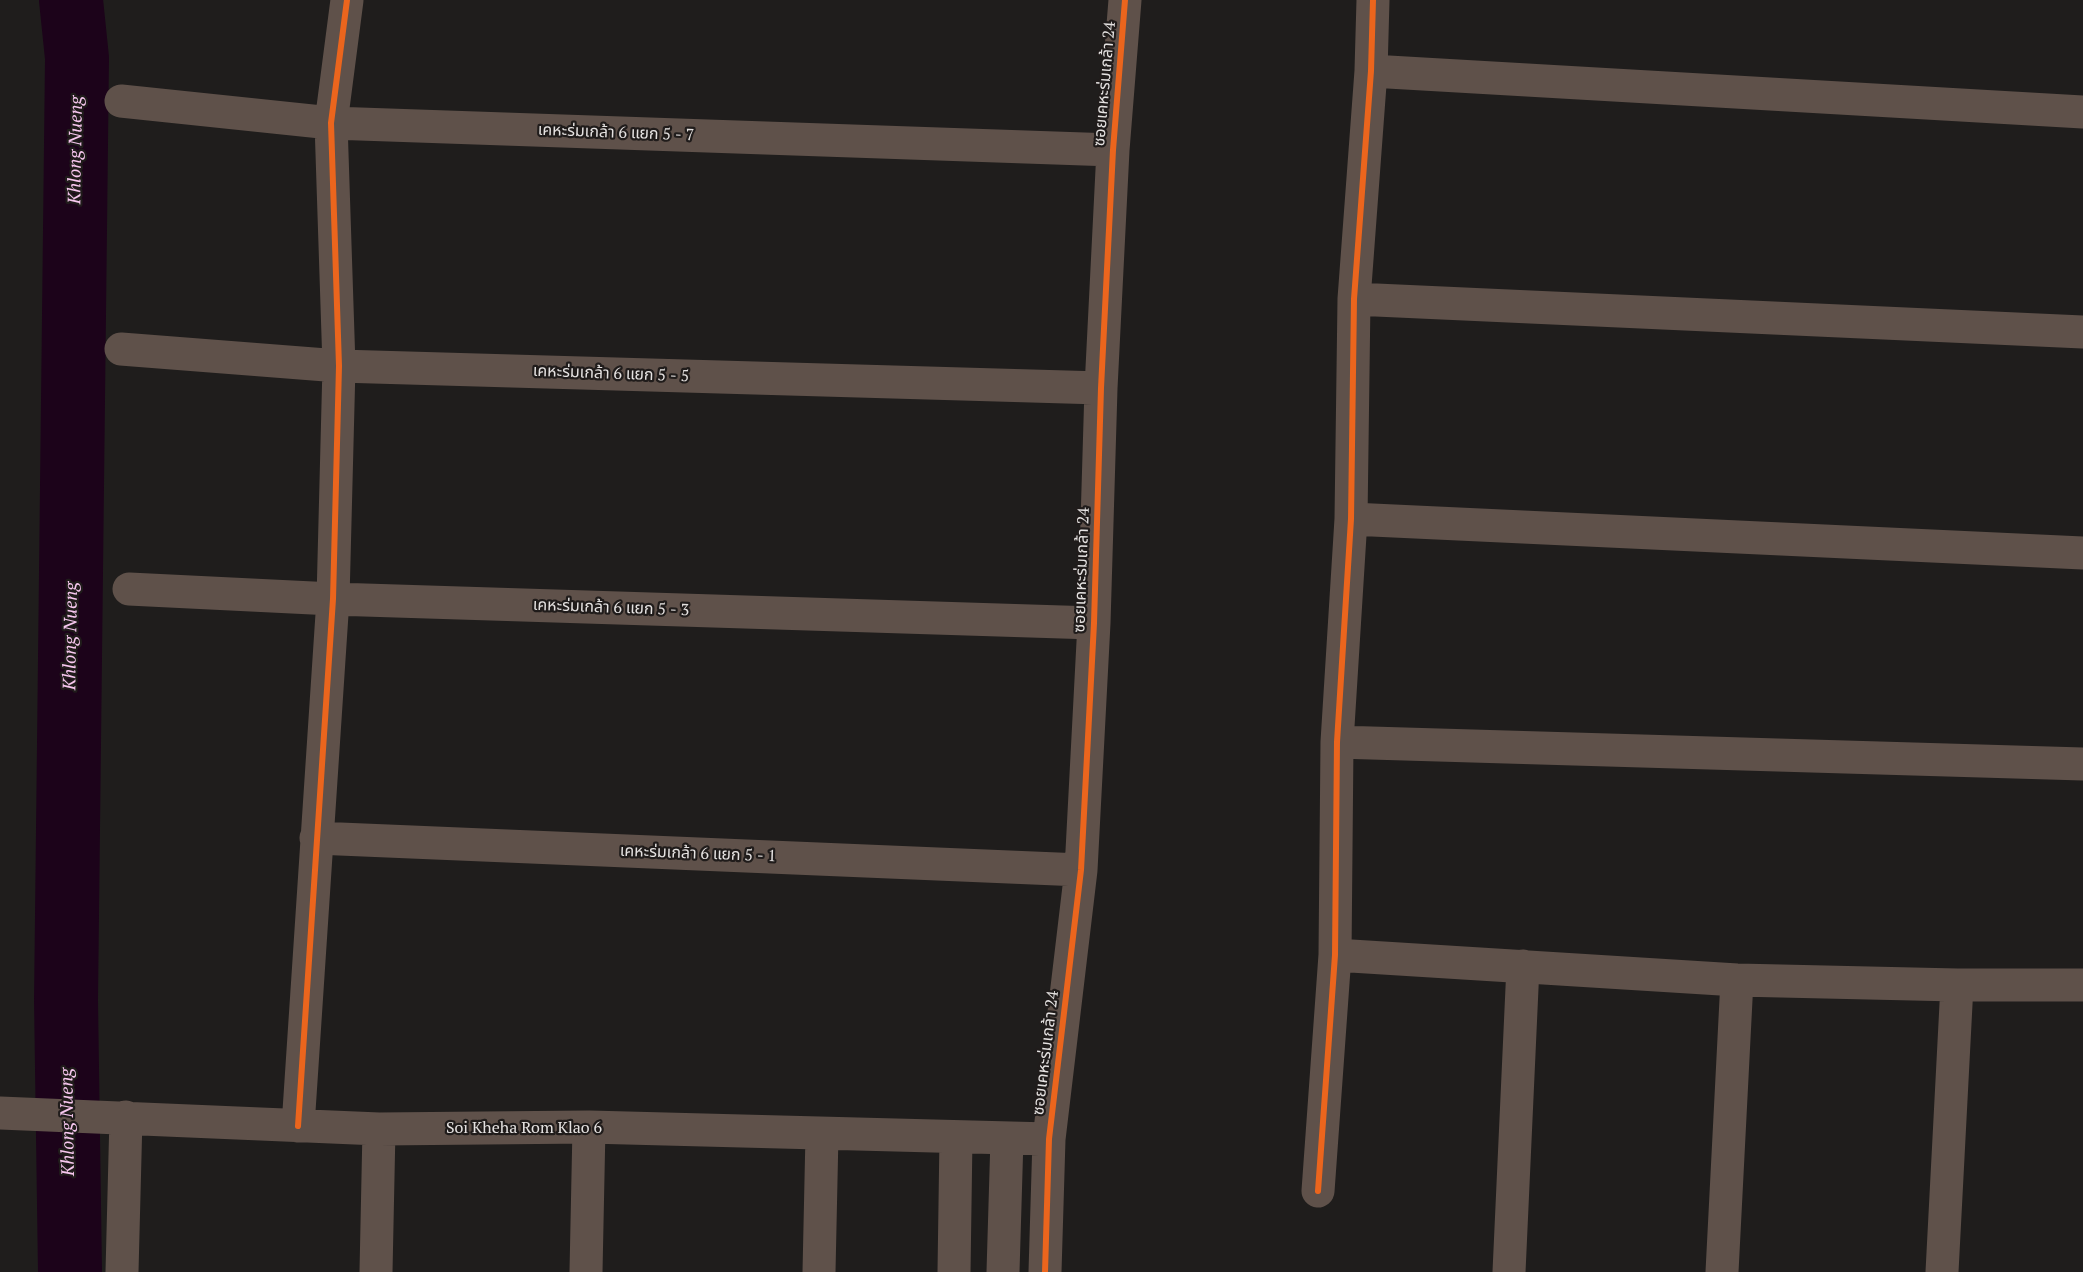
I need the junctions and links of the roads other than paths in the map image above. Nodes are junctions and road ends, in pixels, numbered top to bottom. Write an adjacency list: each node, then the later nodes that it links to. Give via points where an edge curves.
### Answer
1 (347, 0): 7 (street)
2 (1125, 0): 8 (street, ซอยเคหะร่มเกล้า 24)
3 (1373, 0): 4 (street)
4 (1371, 71): 6 (street); 9 (street)
5 (121, 101): 7 (street, เคหะร่มเกล้า 6 แยก 5 - 7)
6 (2083, 112)
7 (331, 123): 8 (street, เคหะร่มเกล้า 6 แยก 5 - 7); 12 (street)
8 (1113, 150): 13 (street, ซอยเคหะร่มเกล้า 24)
9 (1354, 299): 10 (street); 14 (street)
10 (2083, 332)
11 (121, 349): 12 (street, เคหะร่มเกล้า 6 แยก 5 - 5)
12 (339, 366): 13 (street, เคหะร่มเกล้า 6 แยก 5 - 5); 17 (street)
13 (1101, 388): 18 (street, ซอยเคหะร่มเกล้า 24)
14 (1352, 519): 15 (street); 19 (street)
15 (2083, 553)
16 (129, 589): 17 (street, เคหะร่มเกล้า 6 แยก 5 - 3)
17 (333, 599): 18 (street, เคหะร่มเกล้า 6 แยก 5 - 3); 21 (street)
18 (1094, 623): 22 (street, ซอยเคหะร่มเกล้า 24)
19 (1337, 742): 20 (street); 23 (street)
20 (2083, 764)
21 (316, 838): 22 (street, เคหะร่มเกล้า 6 แยก 5 - 1); 30 (street)
22 (1081, 870): 36 (street, ซอยเคหะร่มเกล้า 24)
23 (1335, 955): 24 (street); 37 (street)
24 (1523, 966): 25 (street); 45 (street)
25 (1737, 980): 26 (street); 46 (street)
26 (1957, 985): 27 (street); 47 (street)
27 (2083, 985)
28 (0, 1113): 29 (street, Soi Kheha Rom Klao 6)
29 (113, 1117): 30 (street, Soi Kheha Rom Klao 6); 38 (street)
30 (298, 1126): 32 (street, Soi Kheha Rom Klao 6)
31 (589, 1127): 32 (street, Soi Kheha Rom Klao 6); 33 (street, Soi Kheha Rom Klao 6); 40 (street)
32 (379, 1129): 39 (street)
33 (822, 1134): 34 (street, Soi Kheha Rom Klao 6); 41 (street)
34 (956, 1137): 35 (street, Soi Kheha Rom Klao 6); 42 (street)
35 (1007, 1138): 36 (street, Soi Kheha Rom Klao 6); 43 (street)
36 (1049, 1139): 44 (street, ซอยเคหะร่มเกล้า 24)
37 (1318, 1191)
38 (122, 1272)
39 (376, 1272)
40 (586, 1272)
41 (819, 1272)
42 (954, 1272)
43 (1003, 1272)
44 (1045, 1272)
45 (1509, 1272)
46 (1722, 1272)
47 (1942, 1272)

